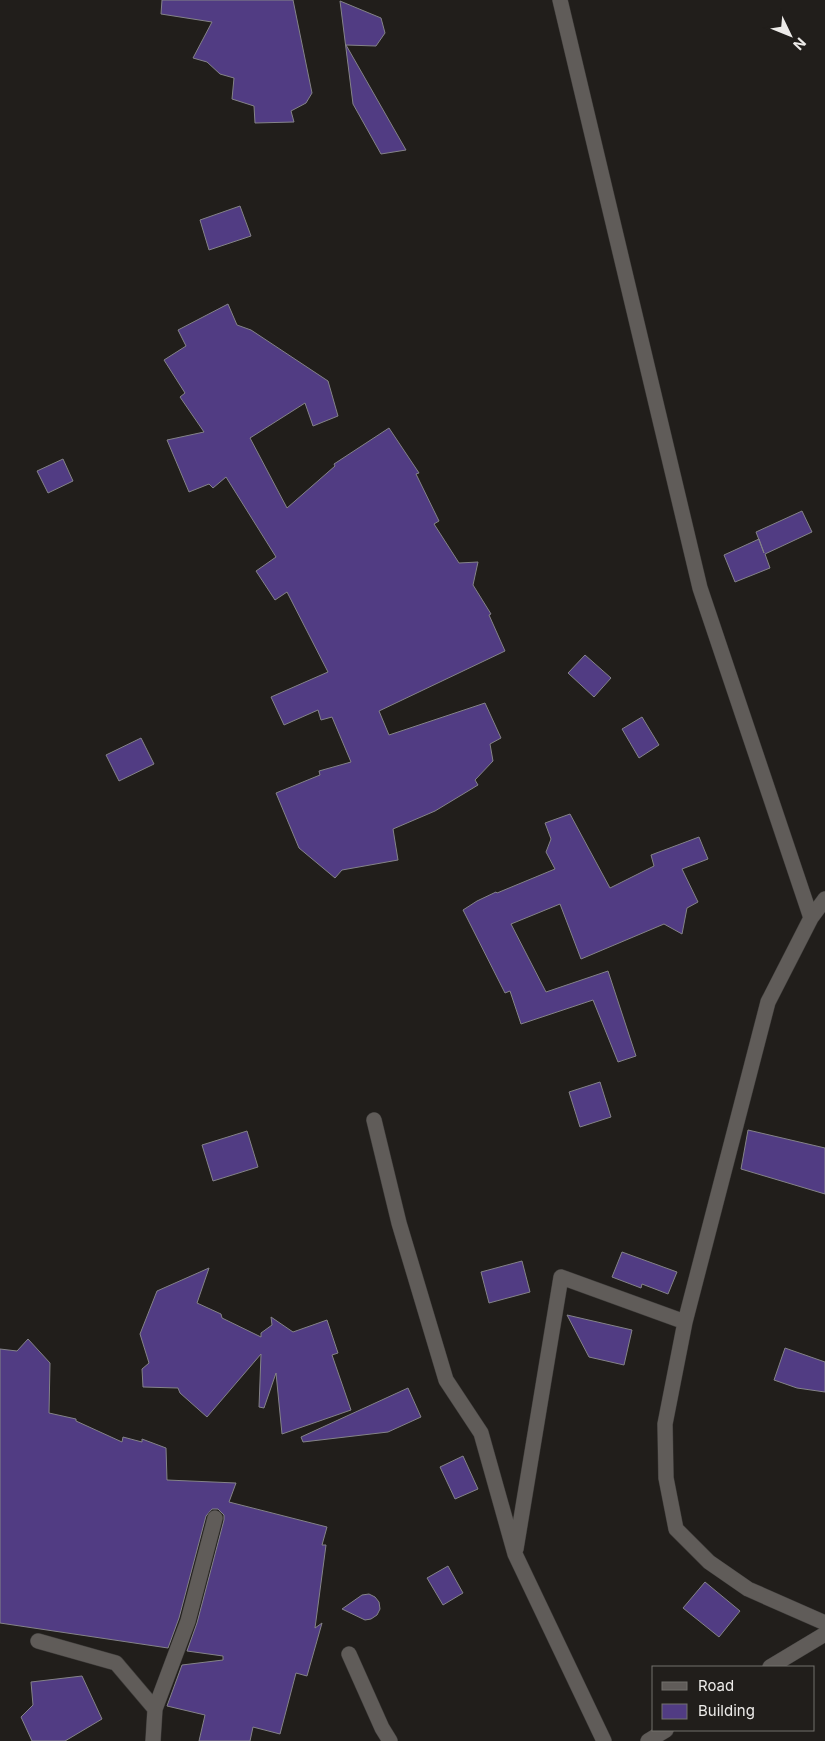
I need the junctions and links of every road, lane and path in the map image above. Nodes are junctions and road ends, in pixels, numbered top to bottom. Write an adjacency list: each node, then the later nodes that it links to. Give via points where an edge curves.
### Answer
1 (560, 0): 3 (street, via 700,588)
2 (825, 898): 3 (street)
3 (811, 918): 5 (street, via 768,1002)
4 (374, 1120): 7 (street, via 399,1223 446,1380 481,1432)
5 (684, 1322): 7 (street, via 560,1277); 8 (street, via 665,1424 666,1478 676,1529 709,1562 748,1589)
6 (215, 1518): 13 (street, via 188,1621)
7 (515, 1554): 17 (street)
8 (825, 1623)
9 (825, 1634): 12 (street)
10 (38, 1641): 13 (street, via 116,1663)
11 (349, 1654): 16 (street)
12 (772, 1666)
13 (156, 1710): 15 (street)
14 (664, 1731): 18 (street)
15 (153, 1741)
16 (390, 1741)
17 (604, 1741)
18 (648, 1741)

